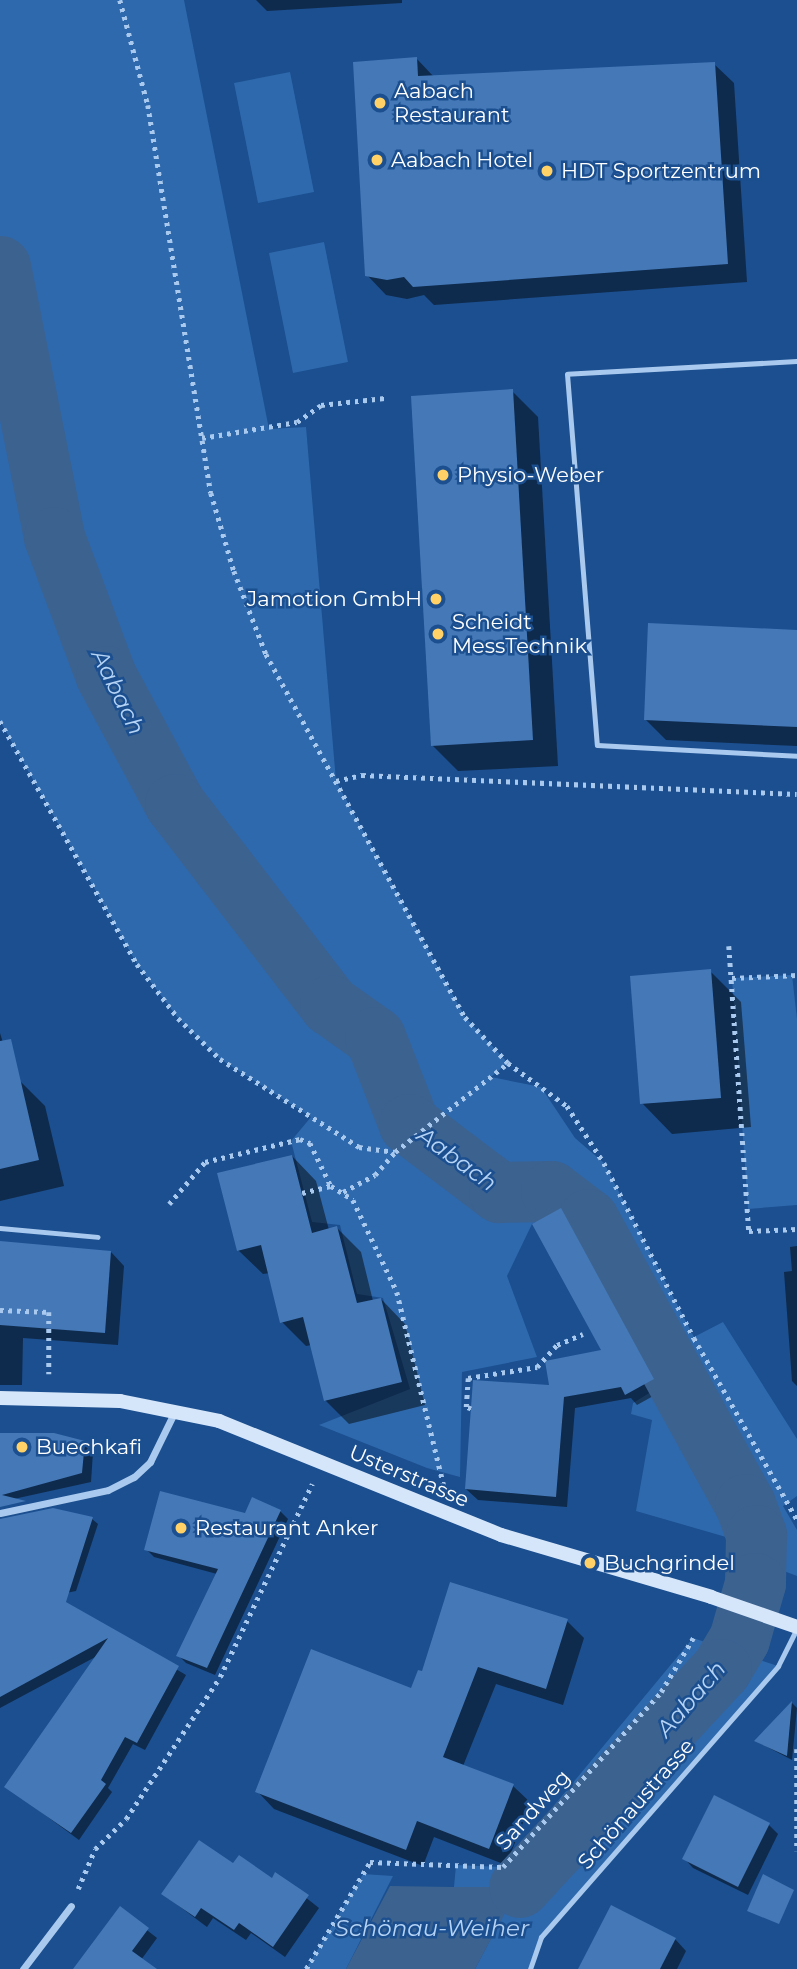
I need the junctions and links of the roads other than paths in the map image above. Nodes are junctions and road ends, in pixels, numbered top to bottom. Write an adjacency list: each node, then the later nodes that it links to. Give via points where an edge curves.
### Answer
1 (797, 361): 2 (lane, via 567,374 597,745)
2 (797, 756)
3 (0, 1228): 4 (lane)
4 (98, 1237)
5 (0, 1398): 6 (main road, Usterstrasse)
6 (176, 1409): 7 (street, via 150,1462 134,1477 108,1490); 8 (main road, Usterstrasse, via 266,1437 452,1517)
7 (0, 1513)
8 (797, 1627): 11 (lane, Schönaustrasse, via 778,1666 541,1937)
9 (71, 1906): 10 (street)
10 (23, 1969)
11 (530, 1969)

